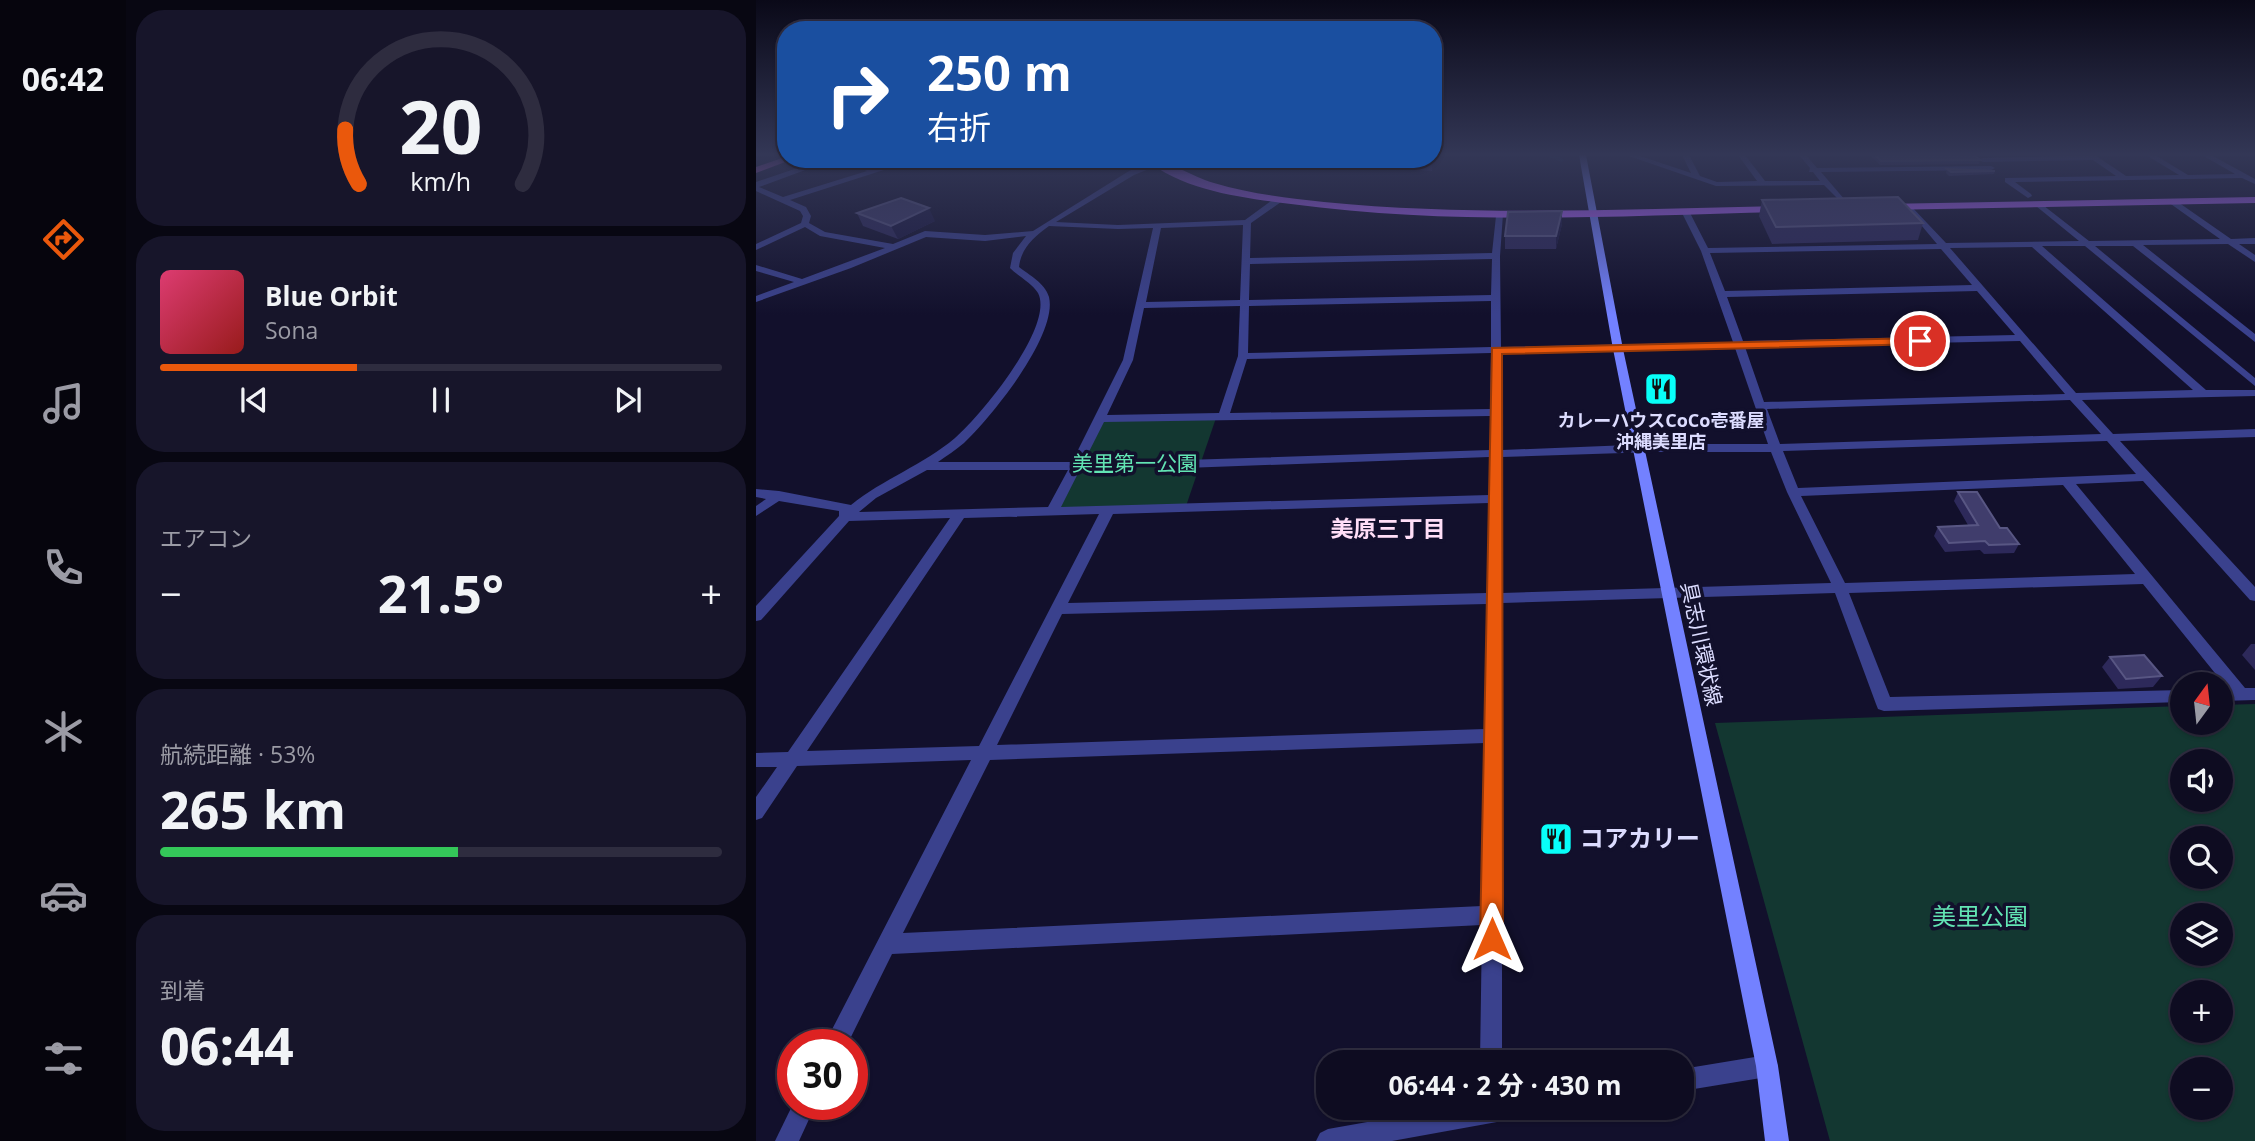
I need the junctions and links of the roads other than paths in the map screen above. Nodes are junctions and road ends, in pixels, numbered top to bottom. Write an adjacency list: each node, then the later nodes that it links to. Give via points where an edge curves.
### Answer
1 (801, 208): 15 (street, via 807,216)
2 (1076, 208): 17 (street)
3 (1266, 208): 14 (street)
4 (1359, 208): 13 (main road)
5 (1591, 208): 13 (main road)
6 (1594, 208): 42 (main road, 具志川環状線)
7 (1601, 208): 12 (main road)
8 (1731, 208): 12 (main road)
9 (1912, 208): 26 (street)
10 (2044, 208): 21 (street)
11 (2181, 208): 20 (street)
12 (1685, 211): 27 (street)
13 (1500, 216): 28 (street)
14 (1247, 222): 16 (street); 30 (street)
15 (805, 224): 24 (street); 25 (street, via 823,234)
16 (1158, 224): 17 (street); 38 (street)
17 (1048, 225): 18 (street)
18 (1034, 233): 25 (street, via 985,238 925,234); 59 (street, via 1014,258 1014,268 1041,289 1045,300 1038,336 1000,397 960,440)
19 (2255, 241): 20 (street)
20 (2230, 242): 22 (street); 29 (street)
21 (2085, 243): 22 (street); 23 (street); 45 (street)
22 (2135, 243): 40 (street)
23 (2035, 244): 26 (street); 46 (street)
24 (756, 247)
25 (892, 247): 32 (street)
26 (1944, 247): 27 (street); 33 (street)
27 (1705, 251): 34 (street)
28 (1496, 256): 30 (street); 35 (street)
29 (2255, 259)
30 (1247, 261): 37 (street)
31 (756, 268): 32 (street)
32 (802, 282): 36 (street)
33 (1979, 288): 34 (street); 39 (street)
34 (1722, 294): 41 (street)
35 (1496, 298): 37 (street); 43 (street)
36 (756, 299)
37 (1247, 302): 38 (street); 44 (street)
38 (1141, 304): 52 (street, via 1128,360)
39 (2022, 338): 41 (street); 48 (street)
40 (2255, 339)
41 (1741, 347): 42 (street); 49 (street)
42 (1618, 349): 43 (street); 55 (main road, 具志川環状線)
43 (1496, 350): 44 (street); 50 (street)
44 (1243, 356): 51 (street)
45 (2255, 383)
46 (2203, 393): 47 (street); 48 (street)
47 (2255, 393)
48 (2075, 399): 49 (street); 54 (street)
49 (1759, 406): 56 (street)
50 (1496, 412): 51 (street); 57 (street)
51 (1223, 418): 52 (street)
52 (1100, 419): 60 (street)
53 (2255, 433): 54 (street)
54 (2110, 437): 56 (street); 61 (street)
55 (1639, 448): 56 (street); 57 (street); 74 (main road, 具志川環状線)
56 (1775, 448): 63 (street)
57 (1496, 453): 58 (street); 66 (street)
58 (1185, 464)
59 (925, 466): 60 (street); 71 (street, via 871,495)
60 (1076, 466): 67 (street)
61 (2146, 477): 62 (street); 75 (street)
62 (2066, 481): 63 (street); 72 (street)
63 (1793, 492): 73 (street)
64 (756, 493): 65 (street)
65 (779, 495): 69 (street); 71 (street, via 846,508)
66 (1495, 499): 68 (street); 76 (street)
67 (1054, 510): 68 (street); 70 (street)
68 (1108, 510): 77 (street)
69 (756, 512)
70 (959, 515): 71 (street); 83 (street)
71 (845, 517): 78 (street)
72 (2143, 579): 73 (street); 79 (street)
73 (1840, 587): 74 (street); 80 (street, via 1884,704)
74 (1669, 591): 76 (street); 90 (main road, 具志川環状線)
75 (2255, 596)
76 (1494, 598): 77 (street); 81 (street)
77 (1057, 609): 82 (street)
78 (756, 616)
79 (2248, 694)
80 (2170, 696)
81 (1493, 736): 82 (street); 86 (street)
82 (984, 753): 83 (street); 87 (street)
83 (794, 758): 84 (street); 85 (street)
84 (756, 760)
85 (756, 812)
86 (1492, 915): 87 (street); 89 (street)
87 (886, 944): 88 (street)
88 (843, 1029)
89 (1491, 1050)
90 (1767, 1066): 91 (street); 96 (main road, 具志川環状線)
91 (1694, 1078)
92 (797, 1120): 94 (street)
93 (1438, 1120): 95 (street)
94 (787, 1141)
95 (1328, 1141)
96 (1777, 1141)

